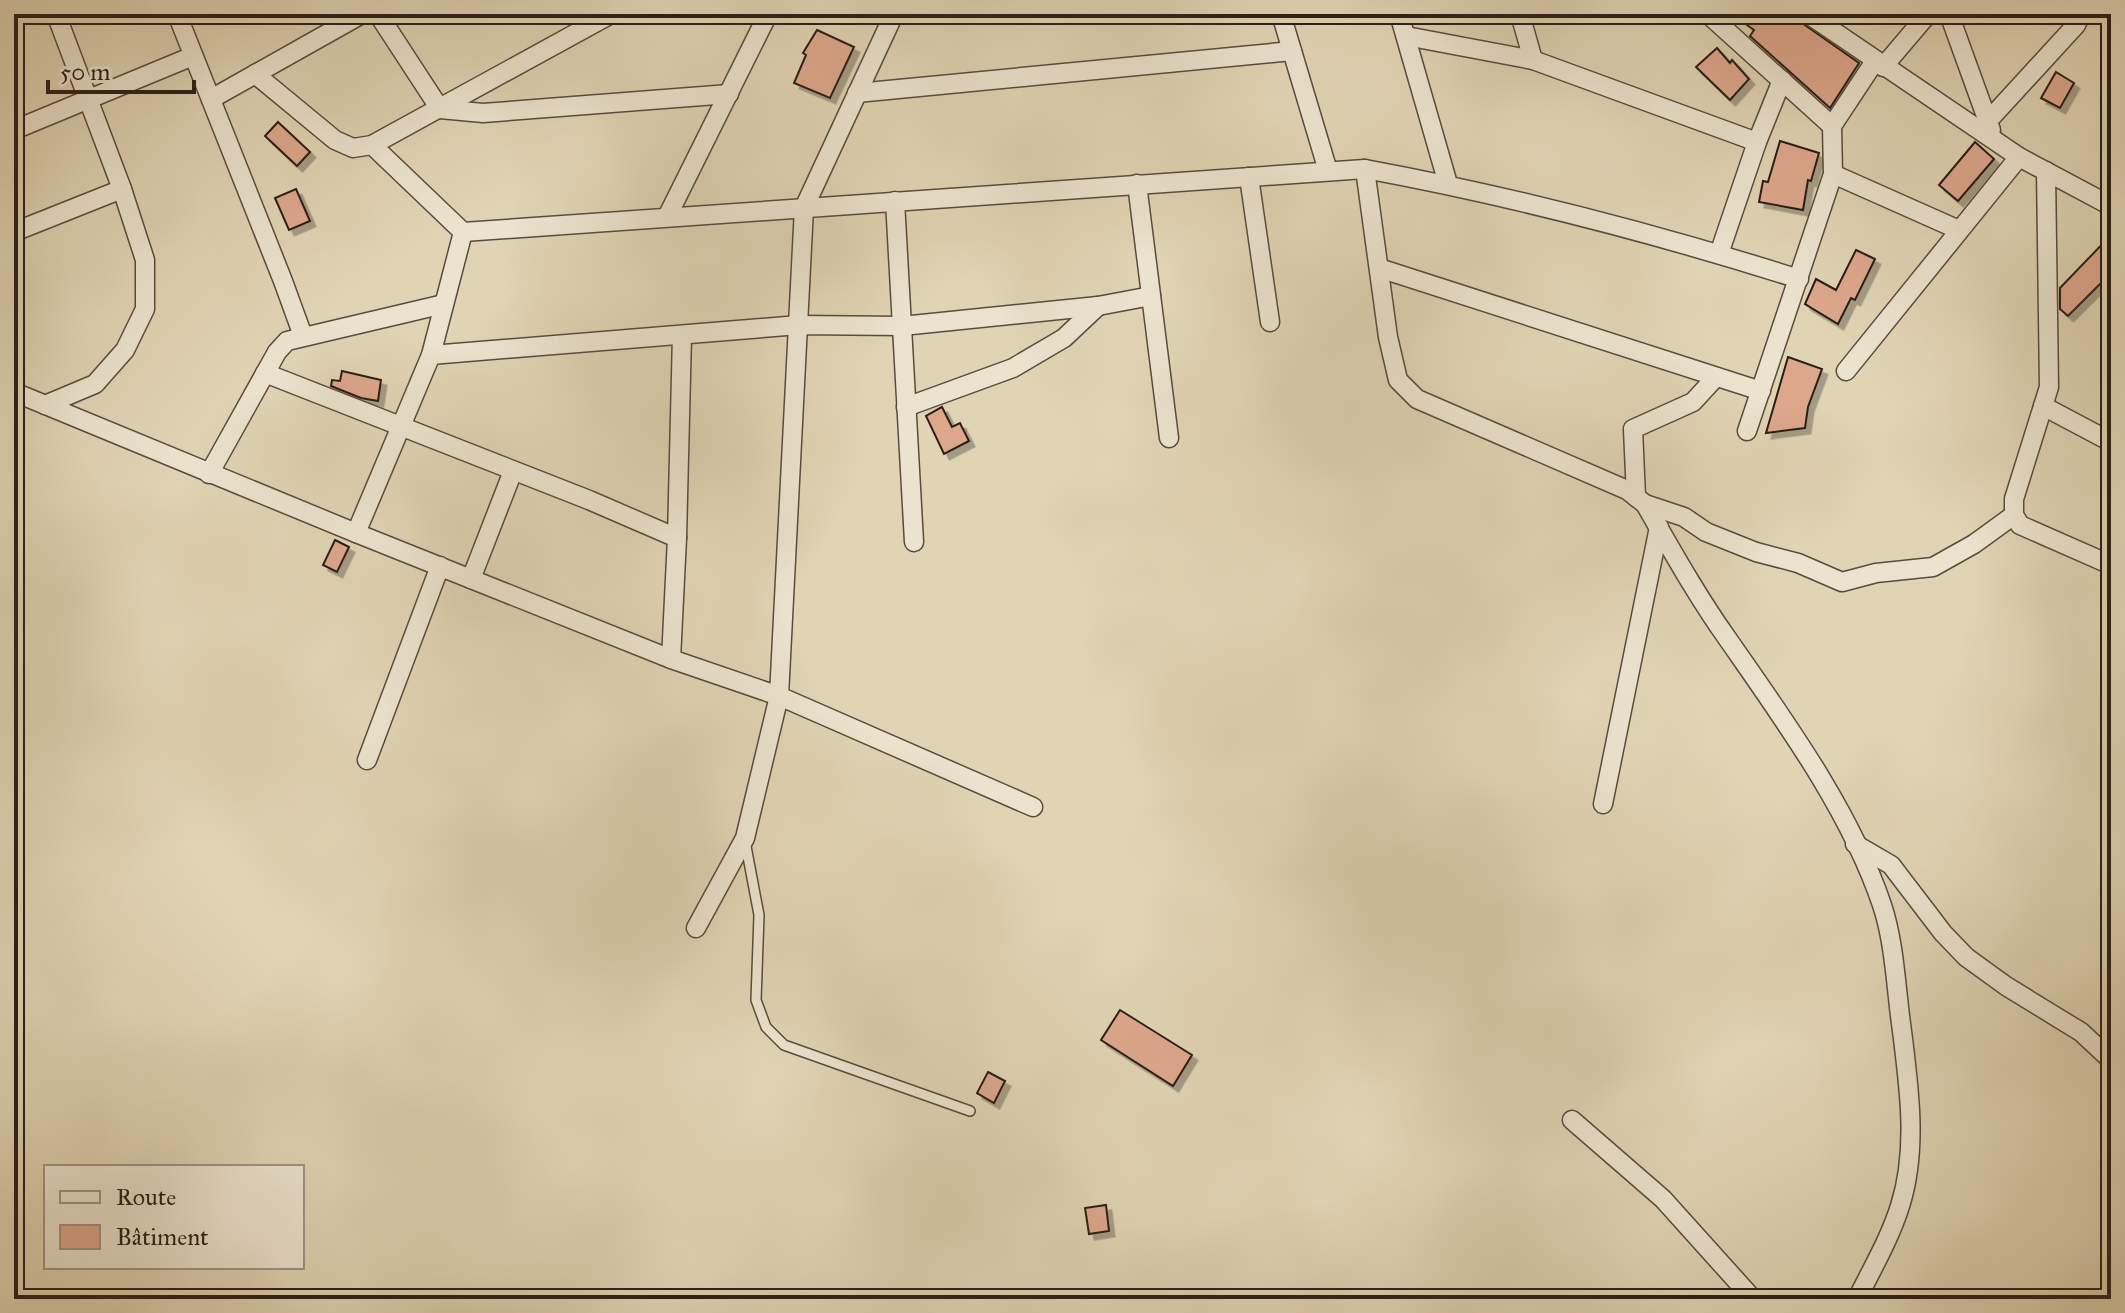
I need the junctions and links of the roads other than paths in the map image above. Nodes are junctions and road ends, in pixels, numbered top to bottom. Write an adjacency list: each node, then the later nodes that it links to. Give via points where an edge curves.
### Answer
1 (56, 14): 25 (street)
2 (177, 14): 18 (street)
3 (362, 14): 21 (street)
4 (378, 14): 27 (street)
5 (611, 14): 27 (street)
6 (768, 14): 24 (street)
7 (894, 14): 23 (street)
8 (1283, 14): 17 (street)
9 (1399, 14): 16 (street)
10 (1520, 14): 19 (street)
11 (1708, 14): 22 (street)
12 (1808, 14): 20 (street)
13 (1928, 14): 20 (street)
14 (1949, 14): 28 (street)
15 (2081, 14): 28 (street)
16 (1406, 36): 19 (street); 41 (street)
17 (1292, 51): 23 (street); 36 (street)
18 (193, 56): 25 (street); 26 (street)
19 (1533, 60): 31 (street)
20 (1879, 64): 29 (street); 32 (street)
21 (255, 74): 26 (street); 33 (street, via 335,140 353,148)
22 (1782, 80): 29 (street); 31 (street)
23 (857, 93): 45 (street)
24 (729, 94): 27 (street, via 483,113); 46 (street)
25 (89, 99): 30 (street); 42 (street)
26 (211, 99): 60 (street)
27 (440, 109): 33 (street)
28 (1987, 122): 32 (street)
29 (1832, 126): 38 (street)
30 (14, 130)
31 (1757, 142): 50 (street)
32 (1998, 144): 34 (street)
33 (372, 145): 49 (street)
34 (2019, 157): 37 (street); 47 (street)
35 (1365, 169): 36 (street); 41 (street); 51 (street)
36 (1328, 171): 39 (street)
37 (2046, 171): 44 (street); 68 (street, via 2049,387)
38 (1833, 174): 47 (street); 52 (street)
39 (1249, 177): 40 (street); 56 (street)
40 (1137, 184): 43 (street); 53 (street)
41 (1448, 184): 50 (street)
42 (122, 189): 48 (street); 67 (street, via 145,260 145,309 125,350 95,384)
43 (895, 201): 45 (street); 58 (street)
44 (2111, 206)
45 (804, 208): 46 (street); 57 (street)
46 (667, 217): 49 (street)
47 (1959, 230): 62 (street)
48 (14, 232)
49 (463, 232): 54 (street)
50 (1719, 254): 52 (street)
51 (1379, 268): 64 (street); 76 (street, via 1398,380 1417,399)
52 (1799, 279): 65 (street)
53 (1151, 296): 55 (street); 72 (street)
54 (444, 304): 60 (street); 61 (street)
55 (1098, 306): 58 (street); 69 (street, via 1064,338 1013,368)
56 (1270, 322)
57 (799, 325): 58 (street); 59 (street); 86 (street)
58 (902, 326): 69 (street)
59 (682, 335): 61 (street); 80 (street)
60 (303, 336): 63 (street, via 287,341)
61 (431, 355): 70 (street)
62 (1846, 371)
63 (265, 373): 70 (street); 75 (street)
64 (1716, 377): 65 (street); 76 (street, via 1693,402 1633,429)
65 (1761, 391): 71 (street)
66 (14, 392): 67 (street)
67 (45, 405): 75 (street)
68 (2043, 406): 73 (street); 77 (street, via 2014,499)
69 (906, 407): 81 (street)
70 (401, 426): 74 (street); 79 (street)
71 (1747, 431)
72 (1169, 438)
73 (2111, 442)
74 (513, 471): 80 (street); 84 (street)
75 (209, 474): 79 (street)
76 (1641, 500): 77 (street, via 1706,532 1842,582 1933,567); 78 (street)
77 (2014, 515): 82 (street, via 2020,525)
78 (1659, 527): 88 (street); 91 (street, via 1726,637 1785,720)
79 (356, 533): 83 (street)
80 (677, 538): 85 (street)
81 (914, 542)
82 (2111, 565)
83 (440, 566): 84 (street); 87 (street)
84 (471, 579): 85 (street)
85 (671, 659): 86 (street)
86 (779, 696): 89 (street); 90 (street)
87 (367, 760)
88 (1603, 804)
89 (1033, 807)
90 (745, 838): 92 (street); 94 (lane, via 759,915 756,1000 766,1027 784,1045)
91 (1855, 844): 93 (street, via 1891,865 1966,957 2081,1032); 97 (street, via 1883,909 1911,1119 1901,1204)
92 (696, 928)
93 (2111, 1060)
94 (970, 1111)
95 (1572, 1120): 96 (street, via 1663,1199)
96 (1753, 1299)
97 (1857, 1299)

